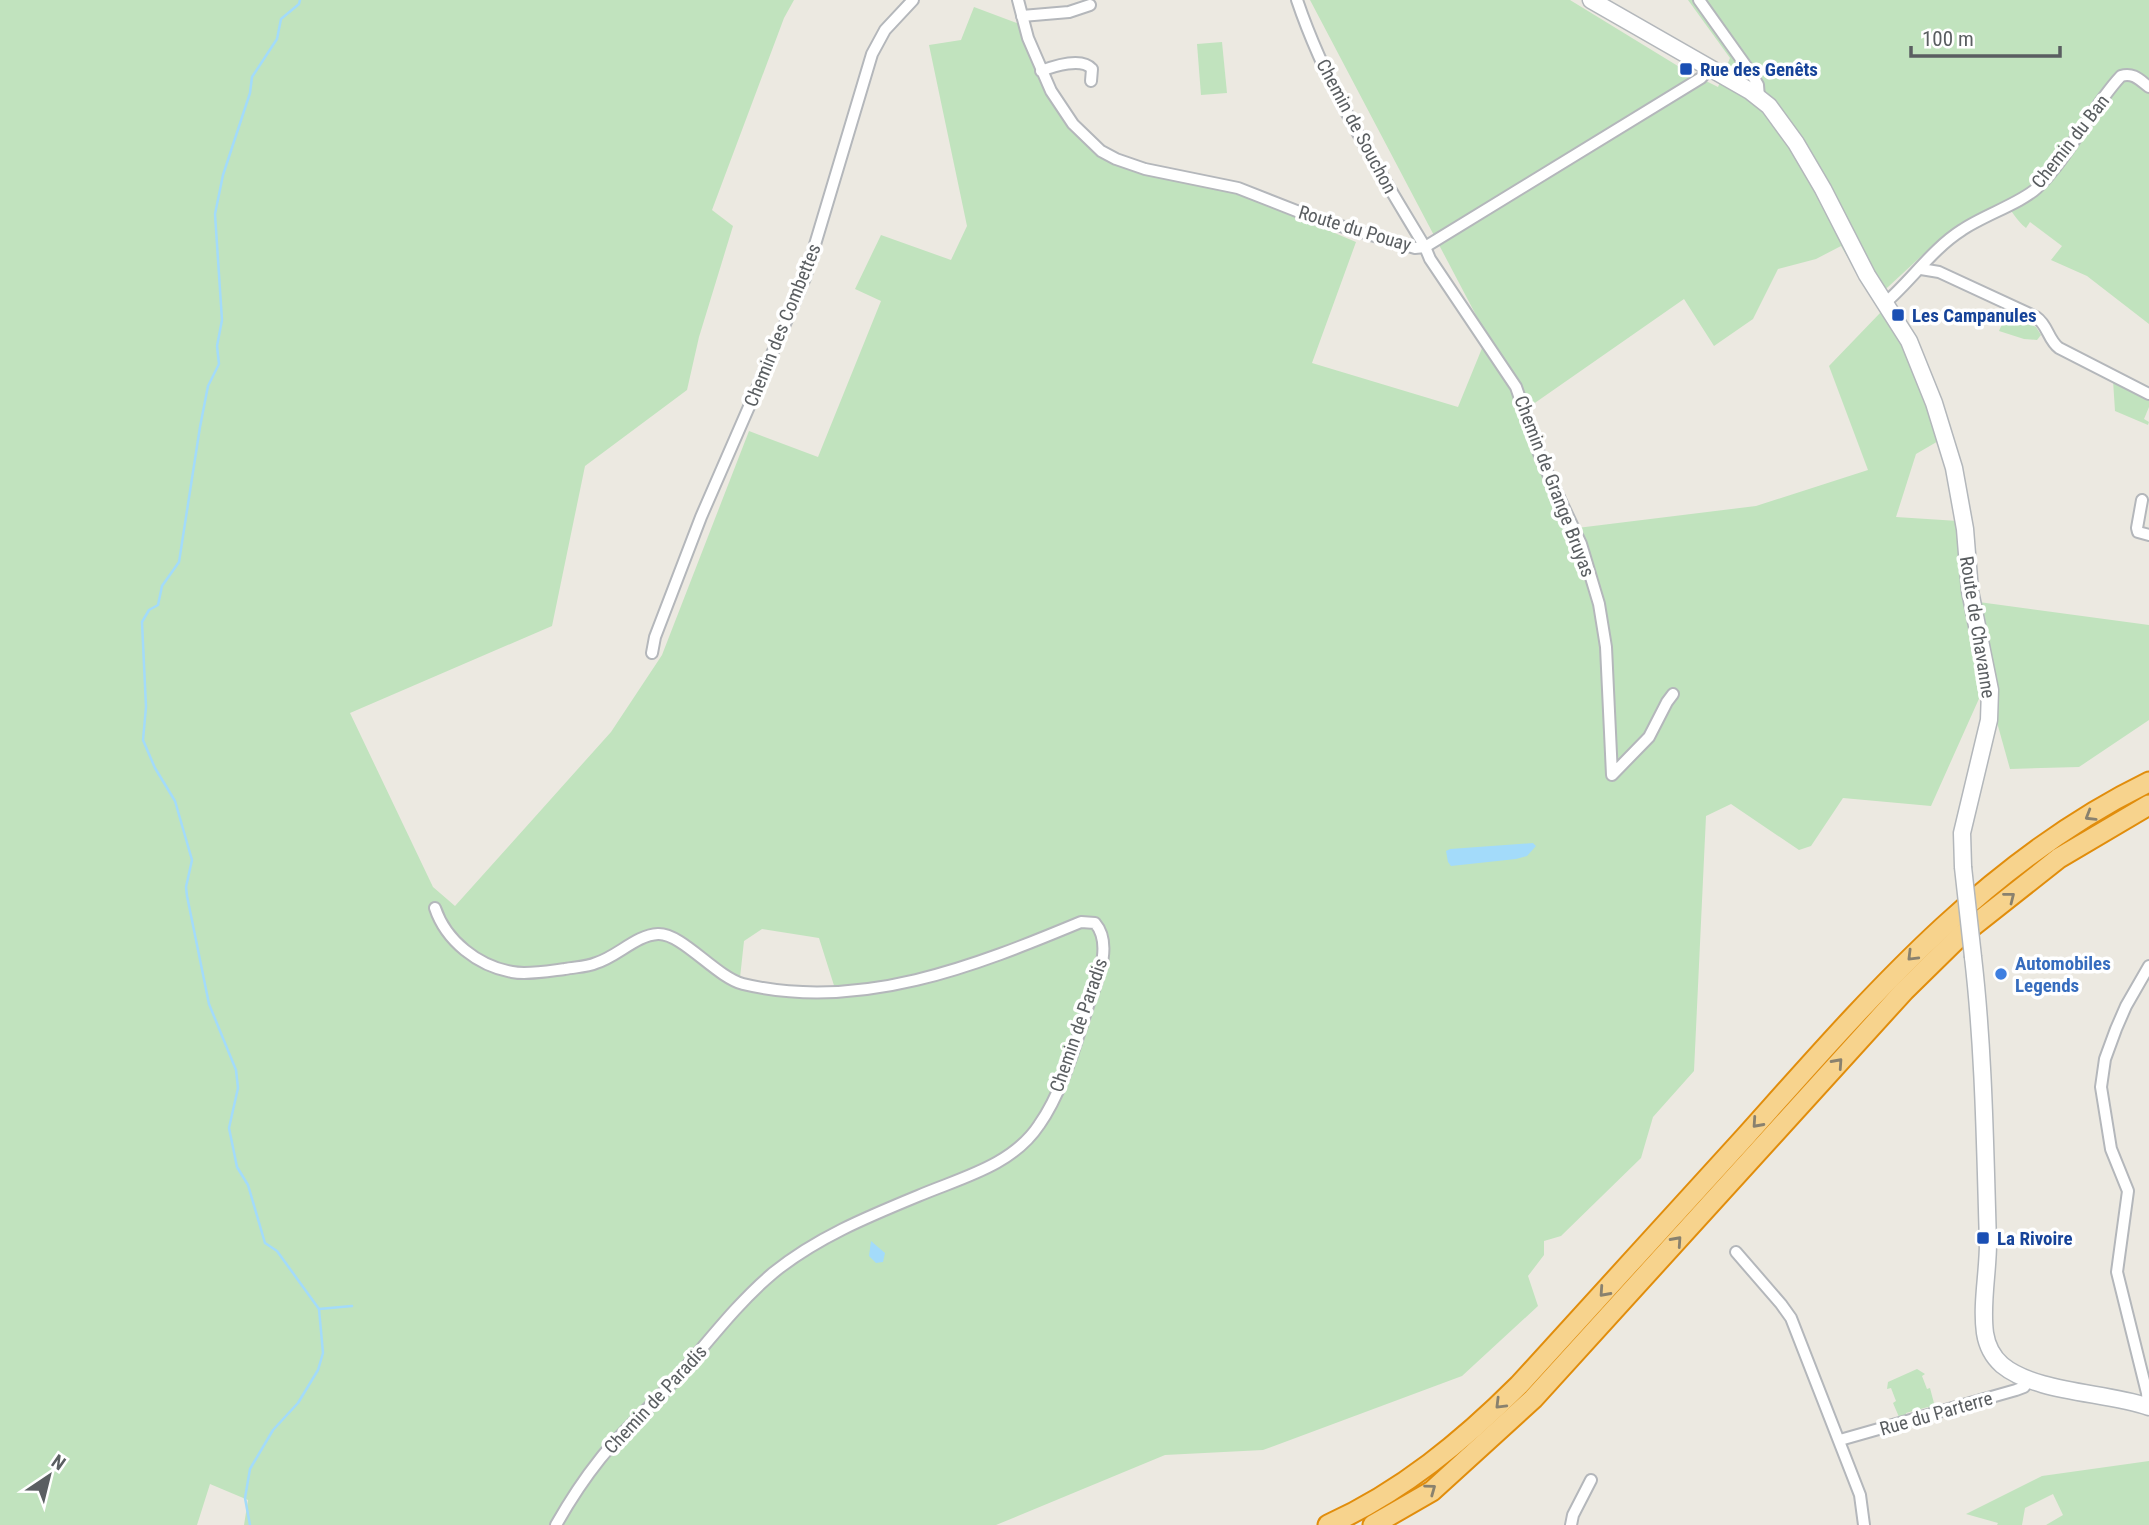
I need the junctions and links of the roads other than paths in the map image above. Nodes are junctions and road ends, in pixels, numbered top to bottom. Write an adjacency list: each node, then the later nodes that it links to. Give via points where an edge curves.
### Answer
1 (913, 0): 19 (street, Chemin des Combettes, via 885,30 872,54 805,278 701,517)
2 (1018, 0): 7 (street, Route du Pouay)
3 (1297, 0): 13 (street, Chemin de Souchon, via 1326,75)
4 (1591, 0): 8 (main road, Route de Chavanne)
5 (1699, 0): 12 (street, via 1751,73)
6 (1090, 5): 7 (street, via 1069,12)
7 (1022, 16): 9 (street, Route du Pouay)
8 (1709, 69): 12 (main road, Route de Chavanne); 13 (street, Route du Pouay)
9 (1041, 71): 10 (street, via 1088,64); 13 (street, Route du Pouay, via 1073,124 1115,159 1238,188 1338,226)
10 (1091, 81)
11 (2149, 87): 14 (street, Chemin du Ban, via 2133,76 2121,76 2037,187 1960,231)
12 (1759, 97): 15 (main road, Route de Chavanne, via 1796,144)
13 (1425, 247): 20 (street, Chemin de Grange Bruyas, via 1516,387 1541,459 1581,544 1606,646 1612,775 1648,737)
14 (1921, 270): 15 (street); 16 (street, via 1939,272 2036,317 2059,348)
15 (1884, 304): 26 (main road, Route de Chavanne, bridge, via 1917,357 1954,468 1970,591 1990,690 1989,720 1962,833 1982,1038 1988,1255 1985,1335 1995,1358)
16 (2149, 394)
17 (2142, 500): 18 (street, via 2137,528)
18 (2149, 535)
19 (652, 653)
20 (1673, 694)
21 (2149, 782): 31 (highway, one-way to 31, via 2047,843 1954,915 1889,979 1520,1385 1415,1475)
22 (2149, 805): 32 (highway, one-way to 22, via 1432,1491 1533,1399 1904,991 1959,937 2059,858)
23 (435, 908): 30 (street, Chemin de Paradis, via 440,923 459,945 484,964 514,973 595,964 655,934 669,935 741,983 801,991 875,988 946,974 1081,922 1095,923 1103,932 1097,981 1076,1042 1054,1099 1028,1139 959,1181 850,1225 795,1255 735,1310 600,1459)
24 (2149, 966): 27 (street, via 2116,1029 2101,1087 2111,1149 2128,1191 2117,1272)
25 (1736, 1252): 28 (street, via 1791,1318)
26 (2029, 1380): 27 (main road, Route de Chavanne); 28 (street, Rue du Parterre, via 2016,1391)
27 (2148, 1406)
28 (1840, 1440): 34 (street, via 1860,1495)
29 (1591, 1480): 33 (street)
30 (556, 1525)
31 (1328, 1525)
32 (1373, 1525)
33 (1571, 1525)
34 (1864, 1525)

